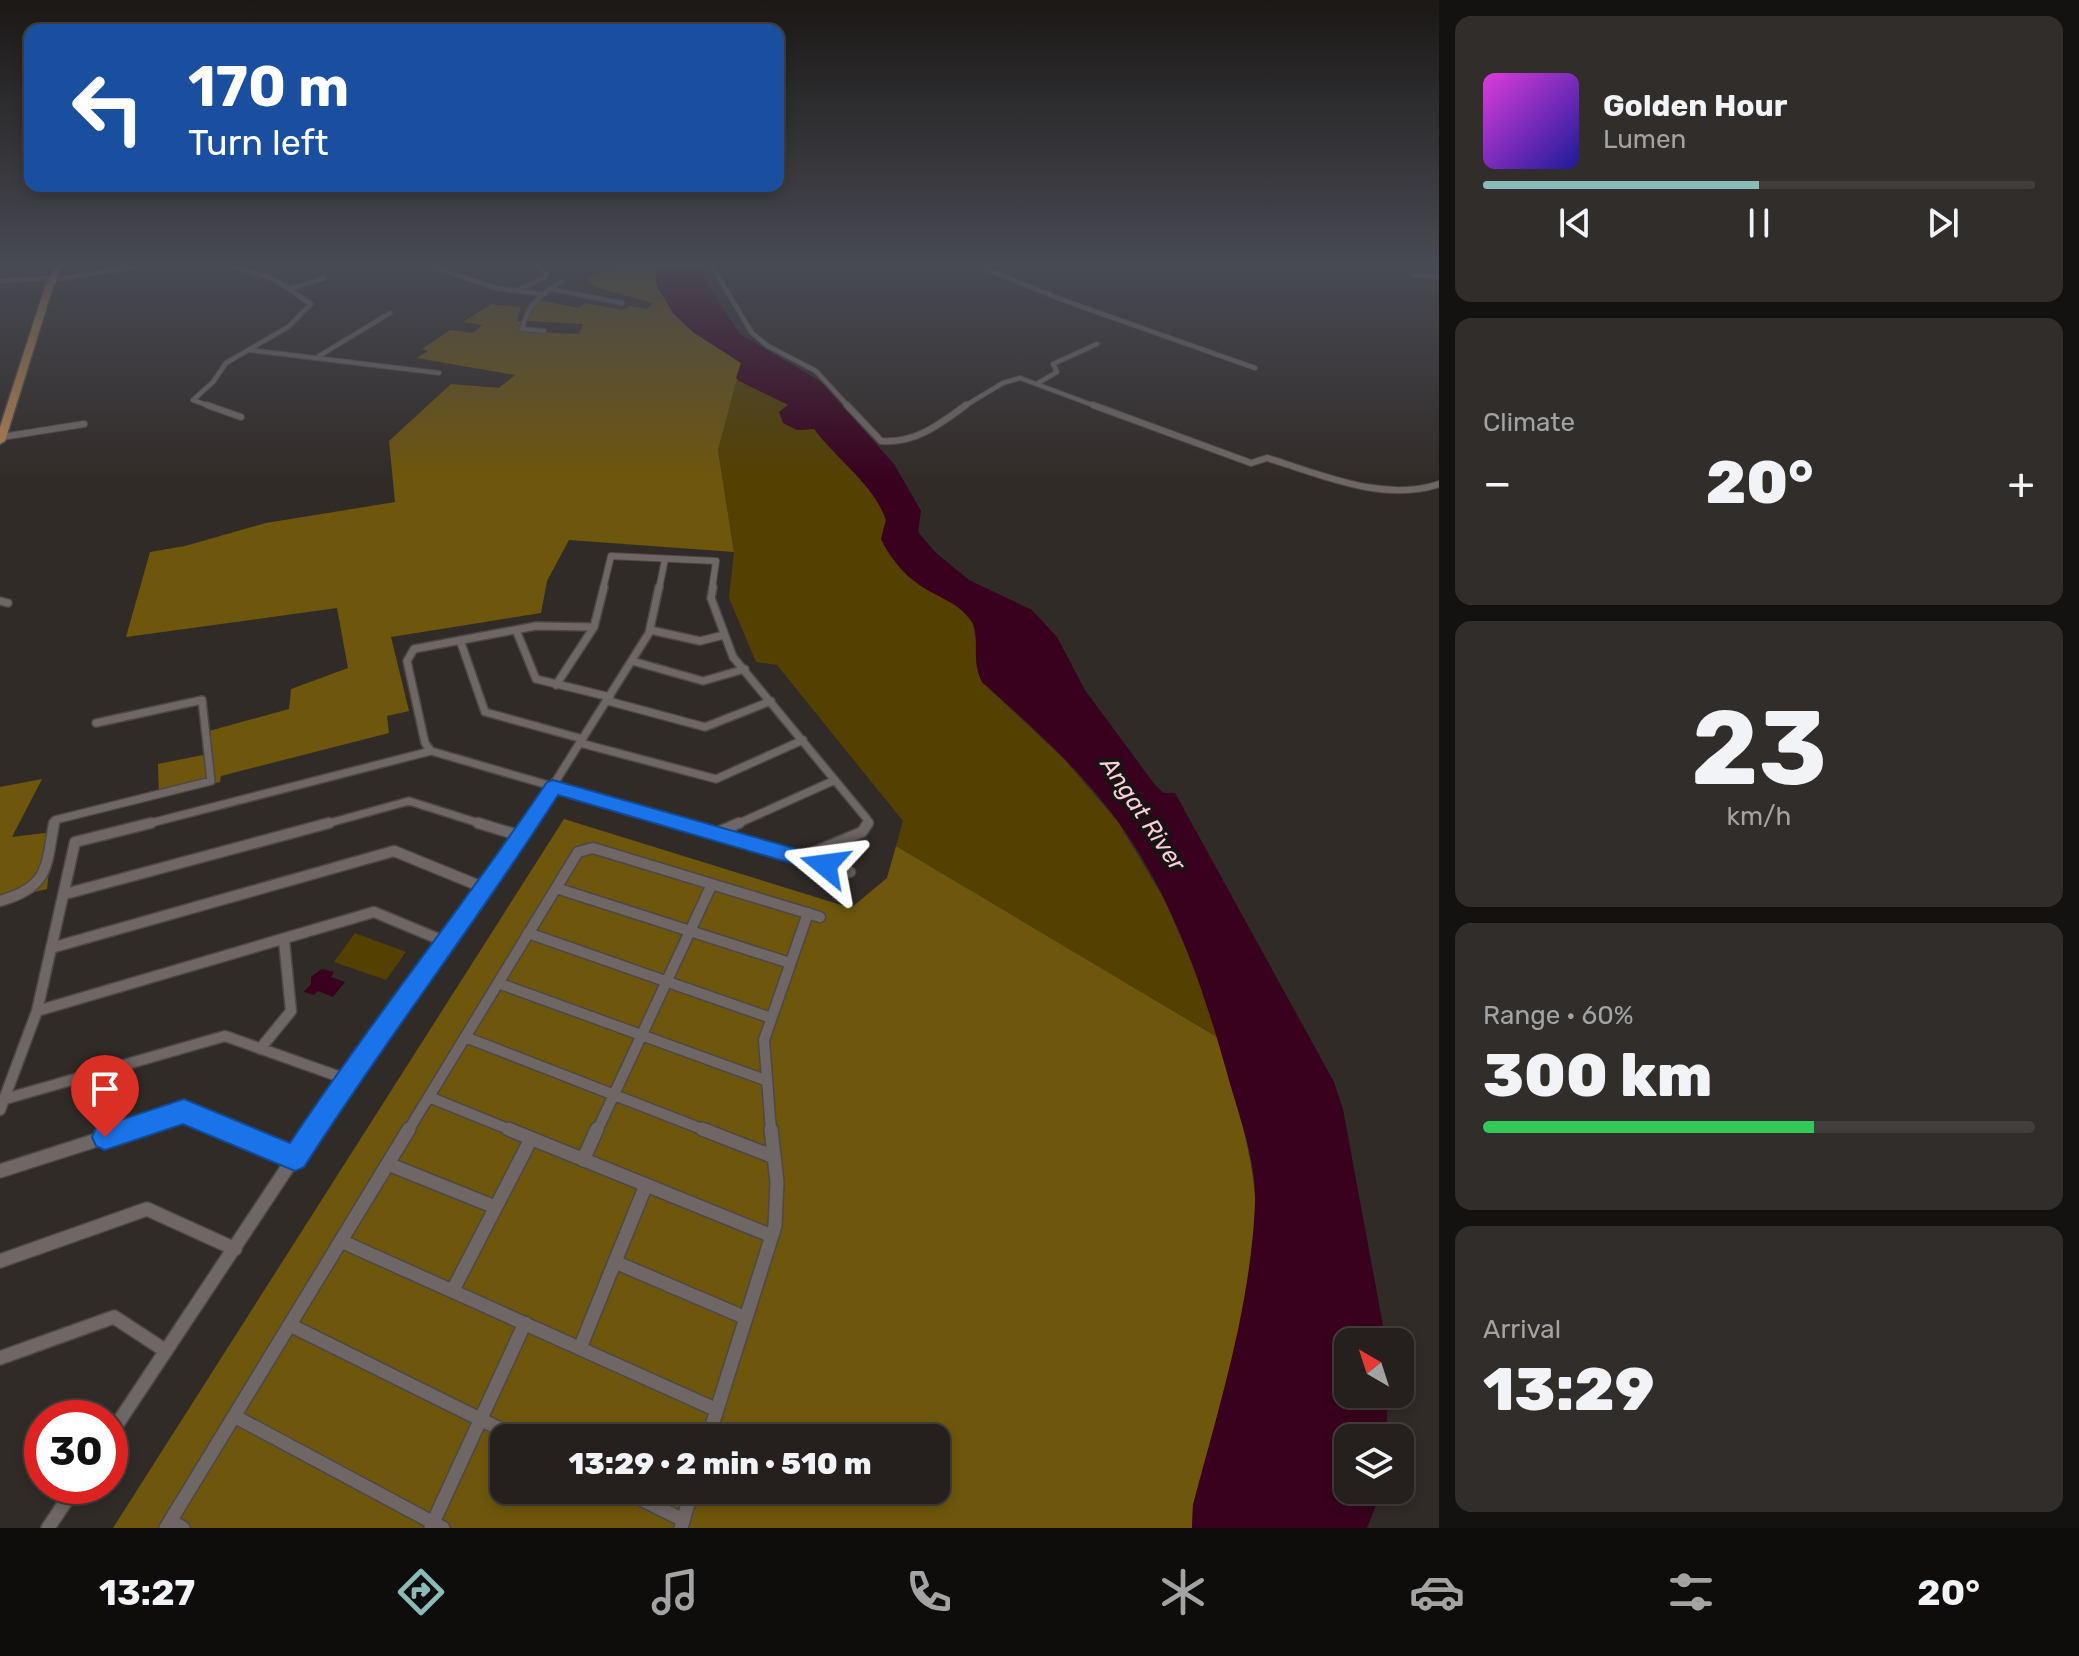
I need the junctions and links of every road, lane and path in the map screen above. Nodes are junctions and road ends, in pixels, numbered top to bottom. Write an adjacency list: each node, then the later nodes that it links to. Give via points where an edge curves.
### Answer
1 (33, 337): 14 (main road)
2 (268, 337): 7 (street)
3 (350, 337): 8 (street)
4 (757, 337): 11 (street, via 816,371 881,441 907,442 1005,380)
5 (1168, 337): 9 (street)
6 (1097, 344): 11 (street, via 1053,364 1057,372)
7 (249, 350): 8 (street); 12 (street, via 226,363 193,400)
8 (318, 357): 10 (street)
9 (1255, 368)
10 (439, 373)
11 (1038, 383): 15 (street, via 1251,463 1267,458 1288,462 1365,488)
12 (241, 417)
13 (84, 424): 14 (street)
14 (1, 439)
15 (1439, 484)
16 (665, 559): 17 (street, via 611,556); 19 (street); 20 (street, via 716,561 711,598)
17 (594, 627): 18 (street); 24 (street)
18 (516, 630): 21 (street); 24 (street, via 536,679)
19 (650, 630): 20 (street, via 700,641); 22 (street)
20 (724, 635): 23 (street)
21 (460, 640): 29 (street, via 485,712); 30 (street, via 408,654)
22 (632, 661): 23 (street, via 703,681); 25 (street)
23 (745, 669): 26 (street)
24 (556, 685): 25 (street)
25 (609, 699): 26 (street, via 705,727); 29 (street)
26 (771, 701): 28 (street)
27 (96, 723): 41 (street, via 202,700 211,781 55,820 41,884)
28 (803, 740): 29 (street, via 716,779); 31 (street)
29 (581, 741): 32 (street)
30 (431, 751): 32 (street); 40 (street, via 75,842)
31 (835, 780): 33 (street); 35 (street, via 868,826)
32 (553, 787): 33 (street); 34 (street)
33 (716, 833): 35 (street)
34 (521, 836): 39 (street); 40 (street, via 409,801)
35 (801, 858): 36 (street)
36 (850, 872)
37 (712, 884): 38 (street, via 589,848 578,852); 42 (street); 47 (street, via 814,915)
38 (556, 888): 42 (street); 43 (street)
39 (487, 889): 45 (street); 46 (street, via 394,851)
40 (65, 894): 46 (street)
41 (0, 901)
42 (690, 931): 47 (street); 48 (street)
43 (528, 933): 48 (street); 49 (street)
44 (284, 940): 45 (street, via 374,912); 50 (street); 54 (street, via 291,1011)
45 (446, 942): 55 (street)
46 (51, 948): 50 (street)
47 (790, 963): 51 (street)
48 (667, 981): 51 (street); 52 (street)
49 (498, 983): 52 (street); 53 (street)
50 (37, 1011): 59 (street)
51 (771, 1018): 56 (street, via 764,1040)
52 (641, 1035): 56 (street); 57 (street)
53 (465, 1037): 57 (street); 58 (street)
54 (260, 1049): 55 (street); 59 (street, via 225,1036)
55 (346, 1079): 62 (street)
56 (765, 1080): 61 (street)
57 (614, 1095): 61 (street); 63 (street)
58 (429, 1097): 60 (street); 64 (street)
59 (3, 1105)
60 (531, 1139): 63 (street); 67 (street)
61 (774, 1157): 68 (street, via 777,1198)
62 (295, 1158): 65 (street, via 184,1112); 70 (street)
63 (583, 1160): 66 (street)
64 (388, 1164): 67 (street); 69 (street)
65 (0, 1171)
66 (646, 1185): 68 (street); 72 (street)
67 (495, 1207): 73 (street)
68 (772, 1236): 74 (street)
69 (341, 1241): 73 (street); 76 (street)
70 (235, 1249): 71 (street, via 147,1209); 78 (street)
71 (0, 1261)
72 (615, 1262): 74 (street); 77 (street)
73 (453, 1290): 75 (street)
74 (746, 1318): 81 (street)
75 (525, 1323): 77 (street); 83 (street)
76 (290, 1325): 82 (street); 83 (street)
77 (580, 1348): 81 (street)
78 (166, 1351): 79 (street, via 114,1317); 80 (street)
79 (0, 1358)
80 (128, 1408)
81 (717, 1410): 85 (street)
82 (234, 1416): 90 (street); 91 (street)
83 (481, 1420): 84 (street); 91 (street)
84 (490, 1424)
85 (712, 1424)
86 (64, 1504): 92 (street)
87 (647, 1504): 89 (street)
88 (688, 1504): 89 (street)
89 (682, 1524)
90 (173, 1526)
91 (436, 1526)
92 (48, 1528)

